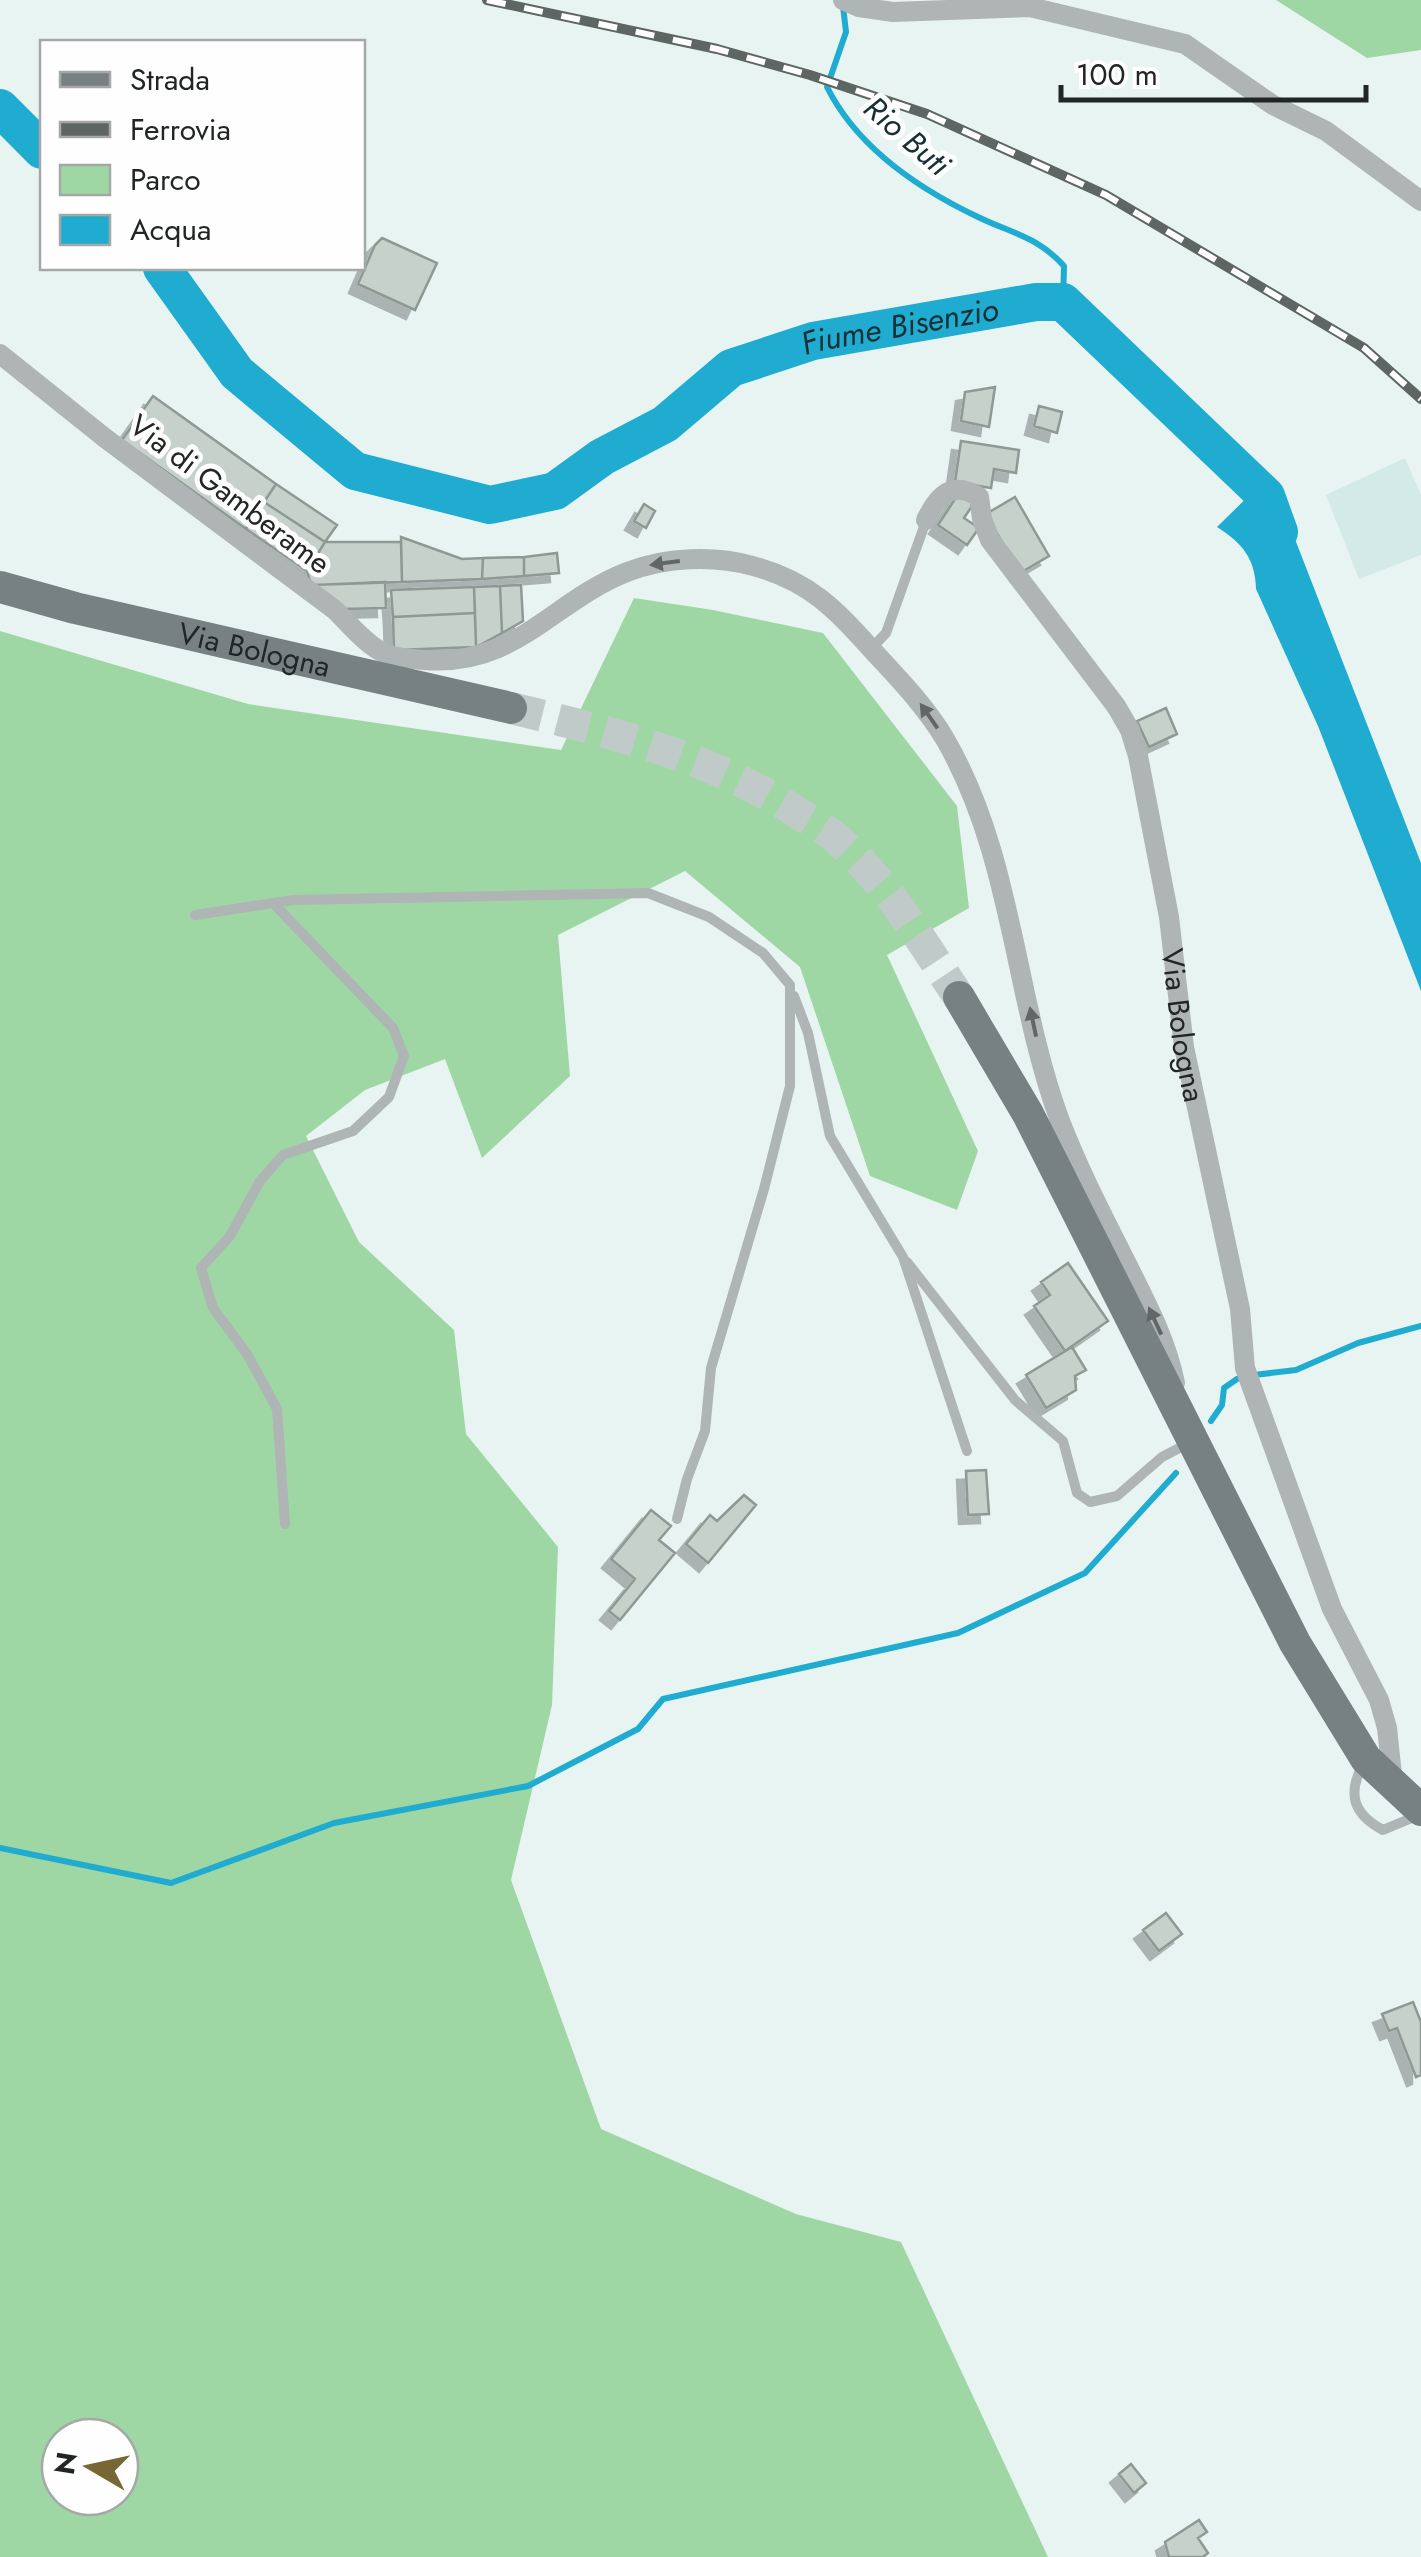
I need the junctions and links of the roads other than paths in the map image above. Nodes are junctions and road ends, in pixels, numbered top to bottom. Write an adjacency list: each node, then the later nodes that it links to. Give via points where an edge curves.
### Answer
1 (851, 4): 2 (street, via 892,12 1030,7 1186,44 1273,104 1326,131)
2 (1421, 201)
3 (0, 354): 6 (street, Via di Gamberame, one-way to 3, via 830,602 753,566 711,559 626,572 508,646 474,658 393,656)
4 (926, 520): 6 (lane, Via Bologna, via 886,633); 18 (street, Via Bologna, via 951,490 979,497 990,540 1130,730 1156,845 1184,1047 1240,1309 1245,1368 1332,1608 1379,1700)
5 (0, 587): 7 (main road, Via Bologna)
6 (871, 648): 13 (street, one-way to 6, via 1160,1330 1052,1100 981,818 944,737)
7 (511, 708)
8 (273, 904): 9 (lane); 10 (lane, via 648,893 709,917 762,953); 16 (lane, via 394,1028 404,1056 389,1096 353,1132 283,1155 201,1268 213,1308 277,1410)
9 (196, 915)
10 (790, 985): 12 (lane, via 808,1033 830,1136); 15 (lane, via 790,1086 712,1368 705,1432)
11 (959, 996): 13 (main road, via 1028,1114)
12 (903, 1258): 13 (lane, via 1015,1400 1063,1442 1077,1493 1090,1502 1117,1496); 14 (lane)
13 (1188, 1428): 17 (main road, via 1296,1643)
14 (968, 1451)
15 (677, 1519)
16 (285, 1524)
17 (1366, 1759): 18 (main road); 19 (lane, via 1354,1782 1364,1820 1382,1830)
18 (1392, 1784): 19 (main road)
19 (1421, 1812)

